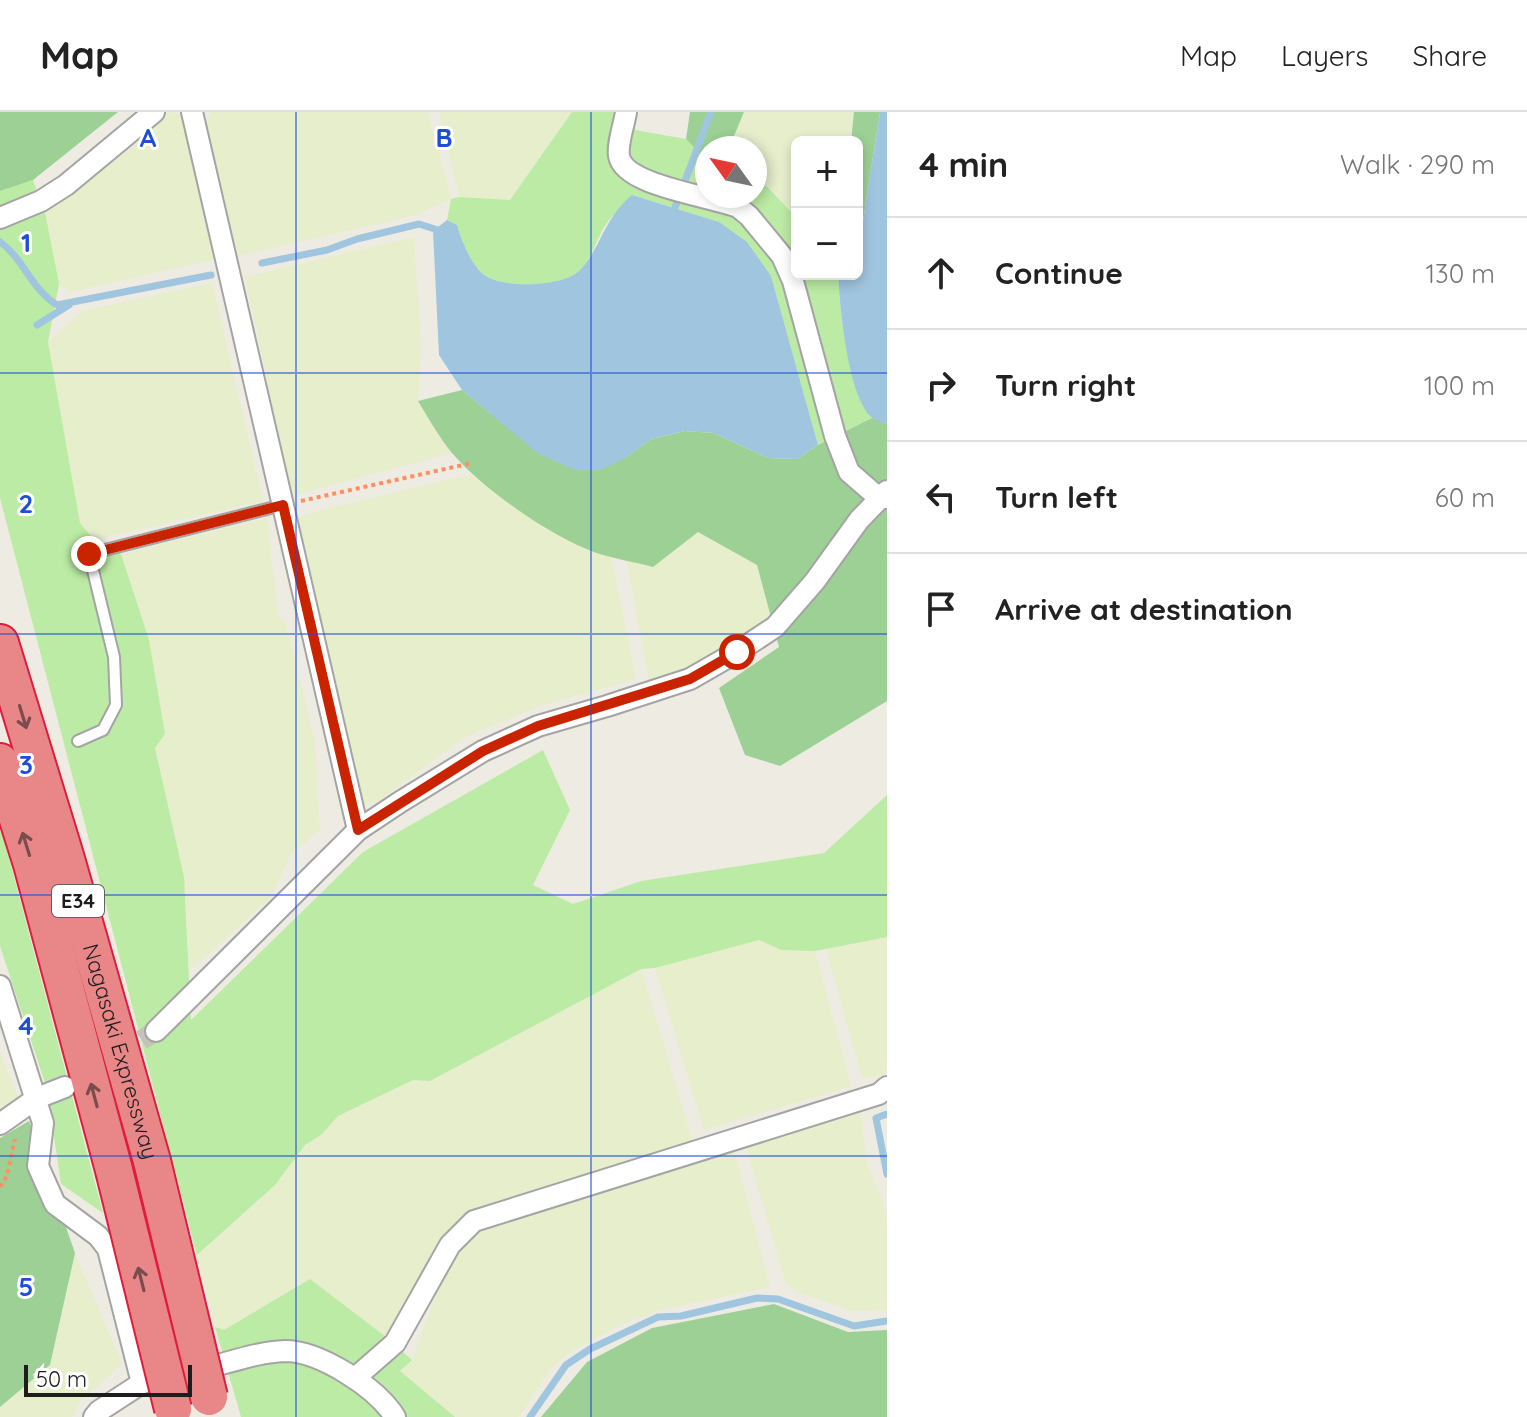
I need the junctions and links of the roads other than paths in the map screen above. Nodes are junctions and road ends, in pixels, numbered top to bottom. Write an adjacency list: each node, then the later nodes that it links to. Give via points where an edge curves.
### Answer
1 (154, 112): 4 (street, via 66,185)
2 (192, 112): 6 (street)
3 (626, 112): 5 (street, via 618,153 629,173 725,202 749,216 782,256 849,472)
4 (0, 218)
5 (884, 496): 10 (street, via 775,627 737,652 690,679 538,726 483,751)
6 (283, 505): 8 (lane, via 89,554 114,657 116,705 103,730); 10 (street)
7 (0, 643): 19 (highway, Nagasaki Expressway / E34, one-way to 19, bridge, via 152,1161)
8 (78, 741)
9 (0, 762): 20 (highway, Nagasaki Expressway / E34, one-way to 9, bridge, via 114,1170)
10 (358, 830): 12 (street)
11 (0, 986): 15 (street)
12 (156, 1031)
13 (65, 1087): 15 (street)
14 (887, 1087): 17 (street, via 879,1094 474,1221 450,1245 395,1343)
15 (37, 1098): 16 (street); 18 (street, via 43,1123 38,1166 55,1204 108,1249)
16 (0, 1124)
17 (355, 1378): 18 (street, via 288,1351); 22 (street)
18 (142, 1383): 21 (street)
19 (211, 1407)
20 (174, 1413)
21 (94, 1417)
22 (395, 1417)

